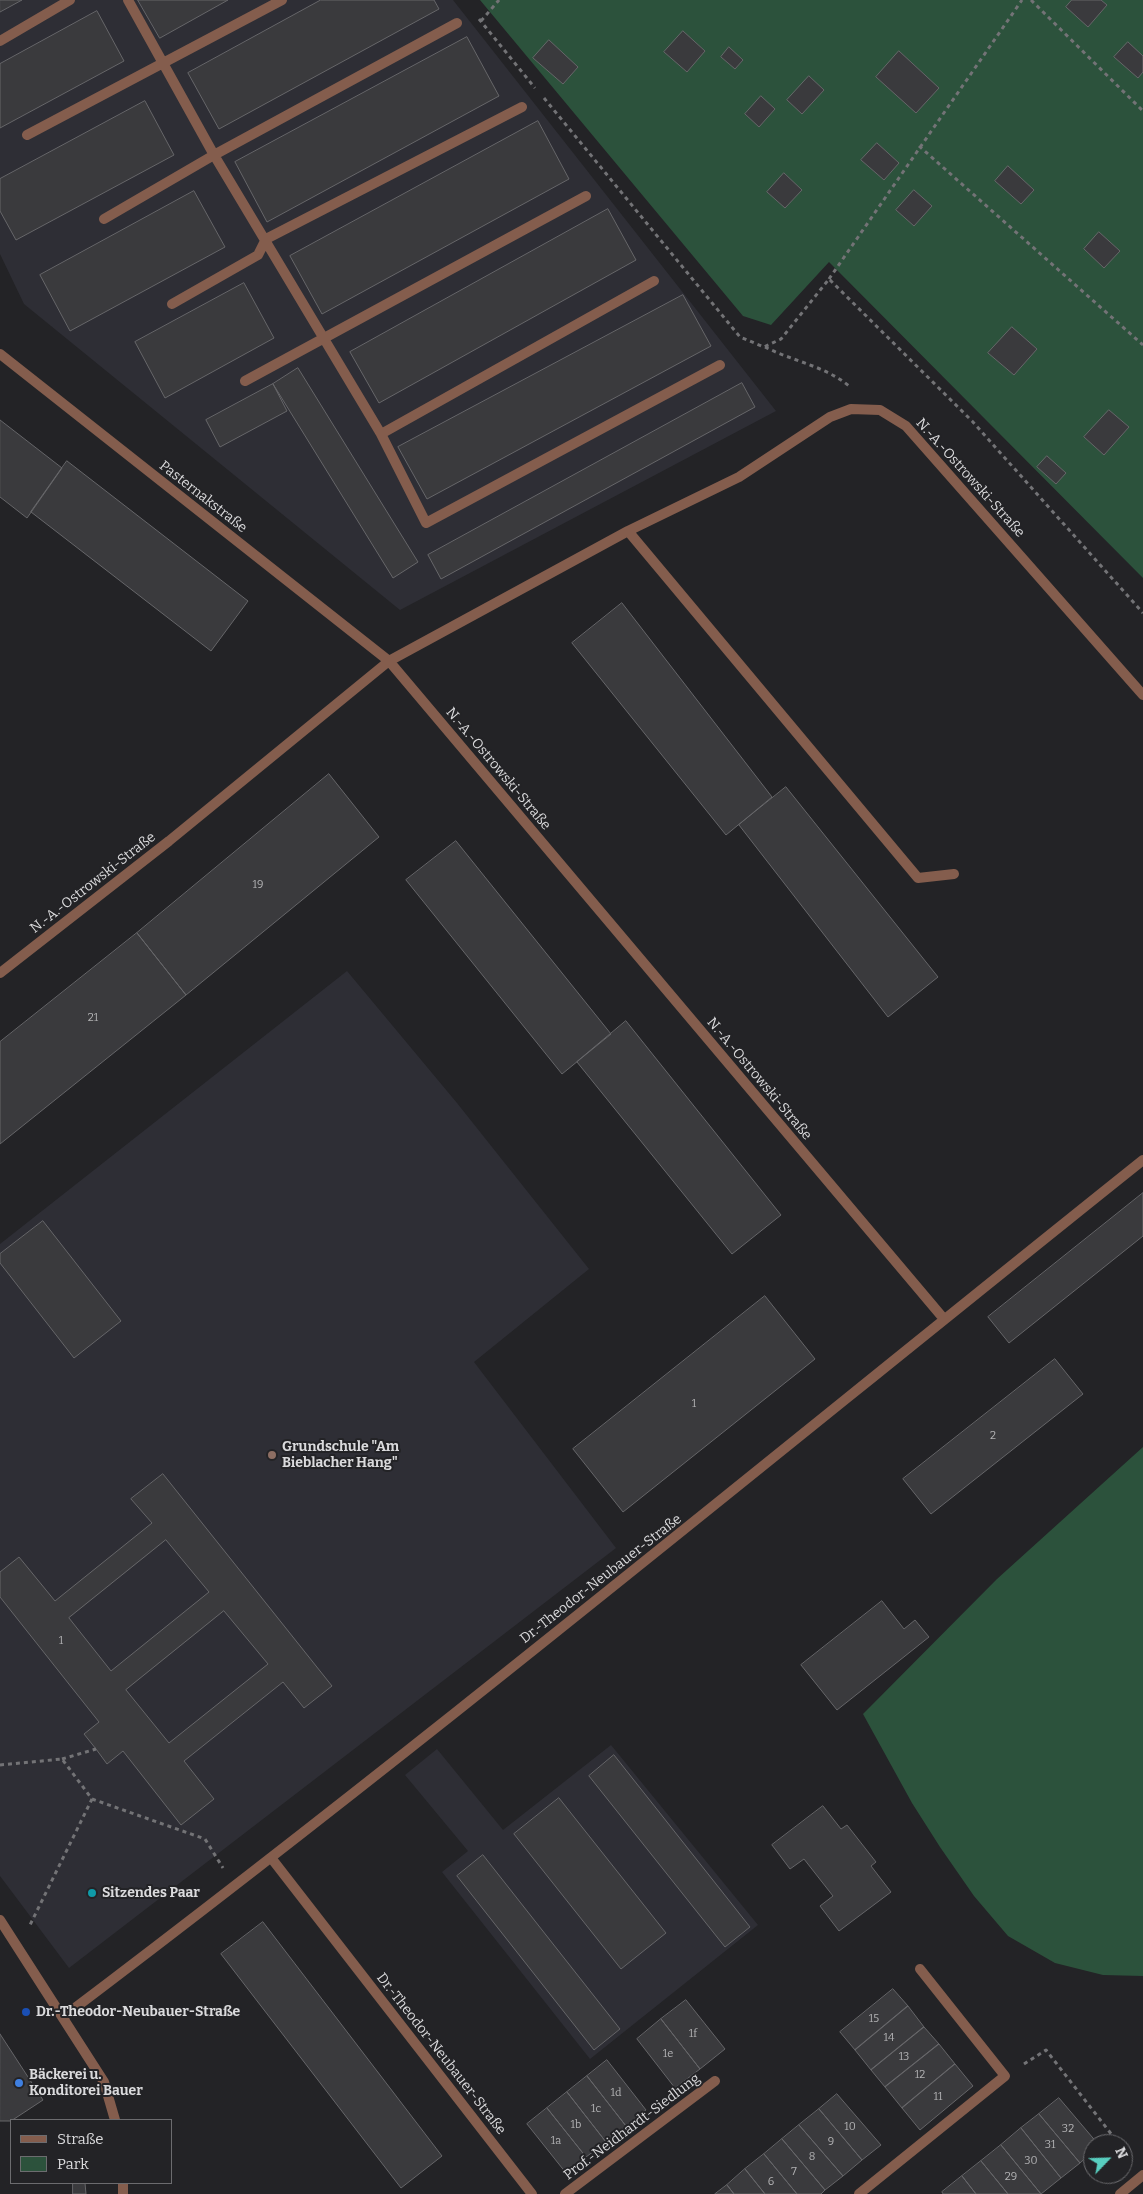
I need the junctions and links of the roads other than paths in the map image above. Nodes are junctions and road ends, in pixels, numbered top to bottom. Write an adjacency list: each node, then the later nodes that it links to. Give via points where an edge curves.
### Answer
1 (70, 0): 5 (street)
2 (128, 0): 6 (street)
3 (282, 0): 6 (street)
4 (457, 23): 9 (street)
5 (0, 41)
6 (164, 63): 8 (street); 9 (street)
7 (522, 107): 12 (street)
8 (27, 135)
9 (214, 155): 11 (street); 12 (street)
10 (586, 196): 15 (street)
11 (104, 219)
12 (266, 239): 14 (street, via 258,255); 15 (street)
13 (654, 281): 19 (street)
14 (172, 304)
15 (324, 339): 18 (street); 19 (street)
16 (0, 354): 21 (street, Pasternakstraße)
17 (720, 365): 19 (street, via 426,523)
18 (245, 381)
19 (381, 434)
20 (628, 531): 21 (street, N.-A.-Ostrowski-Straße); 22 (street, N.-A.-Ostrowski-Straße, via 739,477 830,416 851,409 880,410 906,426); 23 (street, via 918,878)
21 (389, 661): 24 (street, N.-A.-Ostrowski-Straße, via 169,841); 26 (street, N.-A.-Ostrowski-Straße)
22 (1143, 695)
23 (954, 874)
24 (0, 973)
25 (1143, 1160): 26 (street)
26 (944, 1319): 27 (street, Dr.-Theodor-Neubauer-Straße)
27 (272, 1859): 30 (street, Dr.-Theodor-Neubauer-Straße); 34 (street, Dr.-Theodor-Neubauer-Straße)
28 (0, 1920): 30 (street)
29 (920, 1969): 36 (street, via 1005,2076)
30 (63, 2018): 32 (street, via 104,2082)
31 (715, 2081): 35 (street, Prof.-Neidhardt-Siedlung)
32 (115, 2119)
33 (1143, 2175): 37 (street)
34 (532, 2194)
35 (565, 2194)
36 (859, 2194)
37 (1120, 2194)

